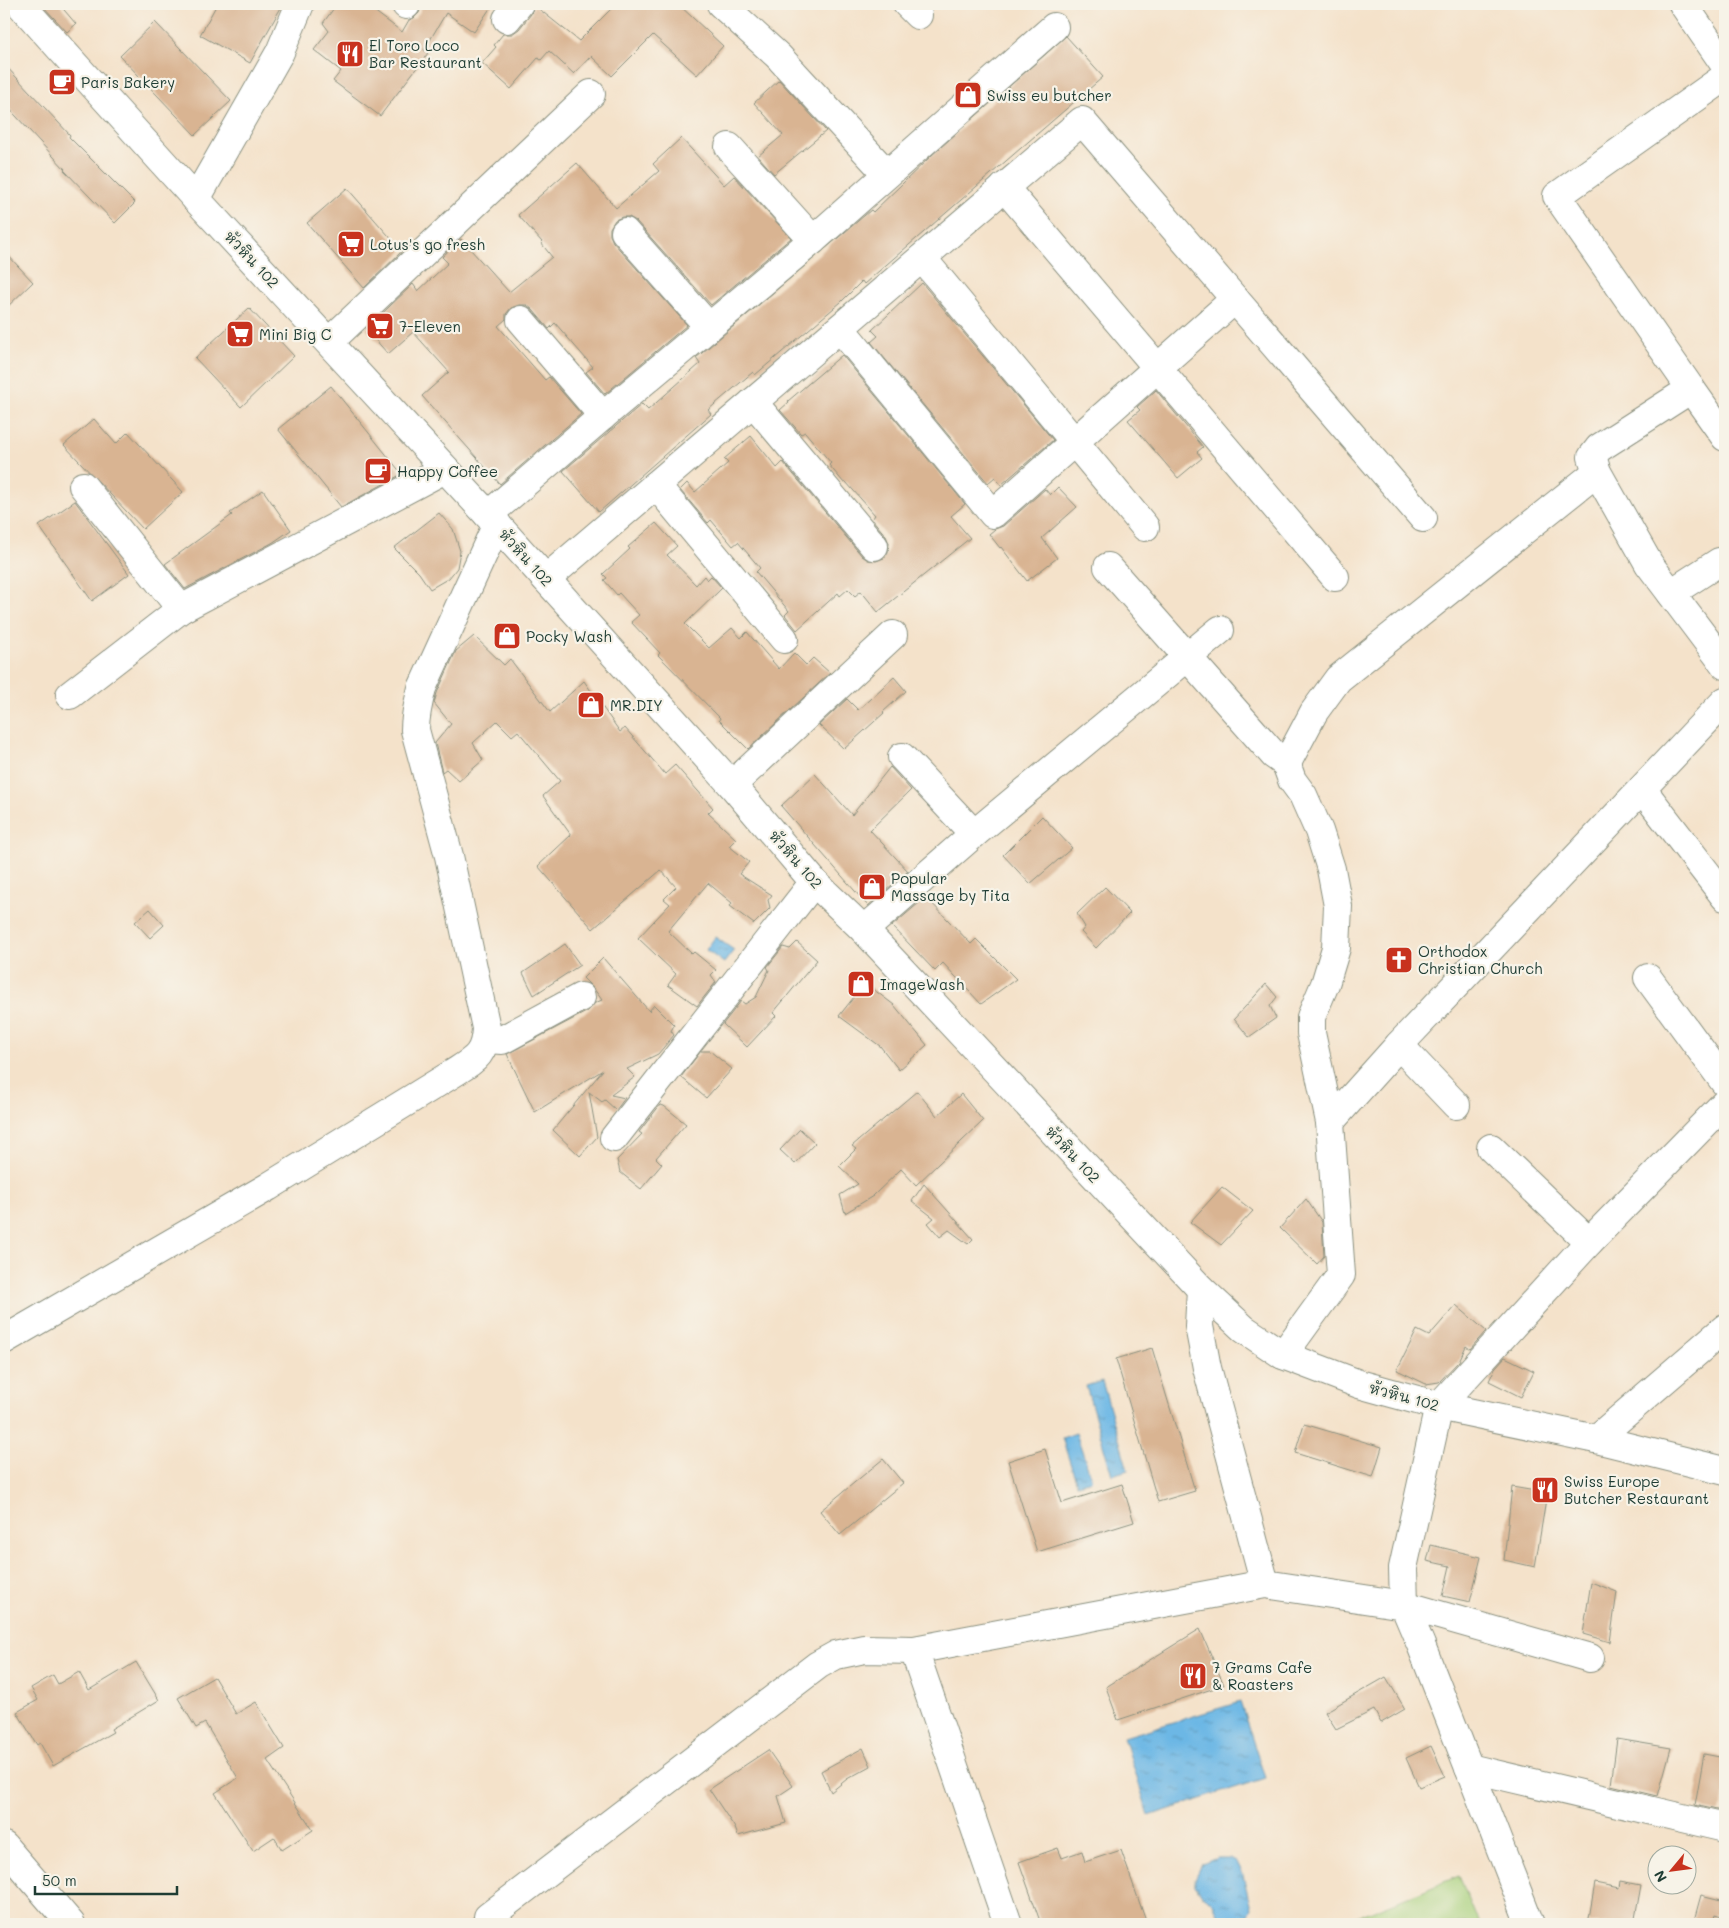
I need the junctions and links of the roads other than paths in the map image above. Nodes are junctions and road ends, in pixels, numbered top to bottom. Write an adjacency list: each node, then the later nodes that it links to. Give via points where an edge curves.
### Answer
1 (20, 4): 12 (street, หัวหิน 102)
2 (300, 4): 12 (street, via 280,52)
3 (721, 4): 10 (street, via 778,56)
4 (1683, 4): 6 (street)
5 (1054, 27): 10 (street)
6 (1725, 65)
7 (1725, 77): 22 (street, via 1557,196)
8 (591, 94): 20 (street)
9 (729, 148): 14 (street)
10 (887, 174): 14 (street)
11 (1004, 187): 15 (street); 16 (street, via 1082,121); 21 (street)
12 (196, 199): 20 (street, หัวหิน 102)
13 (624, 232): 18 (street)
14 (813, 240): 18 (street)
15 (922, 258): 19 (street); 26 (street)
16 (1235, 299): 21 (street); 31 (street)
17 (521, 320): 24 (street)
18 (709, 327): 24 (street)
19 (840, 328): 23 (street); 26 (street, via 993,514)
20 (329, 342): 27 (street, หัวหิน 102)
21 (1158, 368): 26 (street); 37 (street)
22 (1691, 389): 25 (street); 28 (street, via 1599,448 1592,457)
23 (754, 402): 29 (street); 34 (street)
24 (603, 416): 32 (street)
25 (1725, 437)
26 (1074, 442): 33 (street)
27 (445, 470): 32 (street, หัวหิน 102); 40 (street)
28 (1597, 472): 39 (street, via 1649,564); 49 (street, via 1338,679 1314,712)
29 (656, 485): 38 (street); 43 (street)
30 (83, 486): 40 (street)
31 (1423, 518)
32 (493, 520): 38 (street, หัวหิน 102); 58 (street, via 422,688 415,718 415,730 449,856)
33 (1145, 527)
34 (874, 546)
35 (1725, 561): 39 (street)
36 (1108, 567): 44 (street)
37 (1335, 577)
38 (546, 579): 50 (street, หัวหิน 102)
39 (1671, 593): 45 (street)
40 (181, 608): 46 (street)
41 (1220, 630): 44 (street)
42 (893, 634): 50 (street)
43 (784, 639)
44 (1187, 658): 49 (street, via 1274,756); 52 (street)
45 (1725, 665)
46 (70, 695)
47 (1725, 702): 51 (street)
48 (902, 757): 52 (street)
49 (1288, 765): 63 (street, via 1292,780 1304,795 1319,832 1338,906 1336,948 1311,1017)
50 (732, 785): 53 (street, หัวหิน 102)
51 (1642, 789): 54 (street); 59 (street)
52 (974, 834): 55 (street)
53 (814, 882): 55 (street, หัวหิน 102); 64 (street)
54 (1725, 897)
55 (864, 930): 67 (street, หัวหิน 102)
56 (1648, 978): 60 (street)
57 (581, 997): 58 (street, via 502,1040)
58 (486, 1039): 69 (street, via 479,1056 452,1074 268,1187)
59 (1399, 1045): 62 (street); 63 (street)
60 (1725, 1084)
61 (1725, 1103): 66 (street)
62 (1456, 1105)
63 (1330, 1122): 70 (street, via 1341,1275)
64 (614, 1138)
65 (1491, 1148): 66 (street)
66 (1590, 1242): 71 (street)
67 (1201, 1289): 70 (street, หัวหิน 102, via 1244,1329); 74 (street, via 1199,1326 1207,1368)
68 (1725, 1328): 72 (street)
69 (4, 1340)
70 (1283, 1356): 71 (street, หัวหิน 102, via 1359,1384)
71 (1439, 1406): 72 (street, หัวหิน 102); 75 (street, via 1403,1568)
72 (1596, 1439): 73 (street, หัวหิน 102)
73 (1725, 1471)
74 (1264, 1584): 75 (street); 76 (street)
75 (1404, 1605): 77 (street); 78 (street)
76 (914, 1650): 81 (street, via 864,1649 836,1655 818,1665); 83 (street)
77 (1590, 1658)
78 (1468, 1768): 79 (street); 84 (street)
79 (1725, 1828)
80 (4, 1846): 82 (street)
81 (488, 1917)
82 (71, 1924)
83 (1008, 1924)
84 (1531, 1924)

